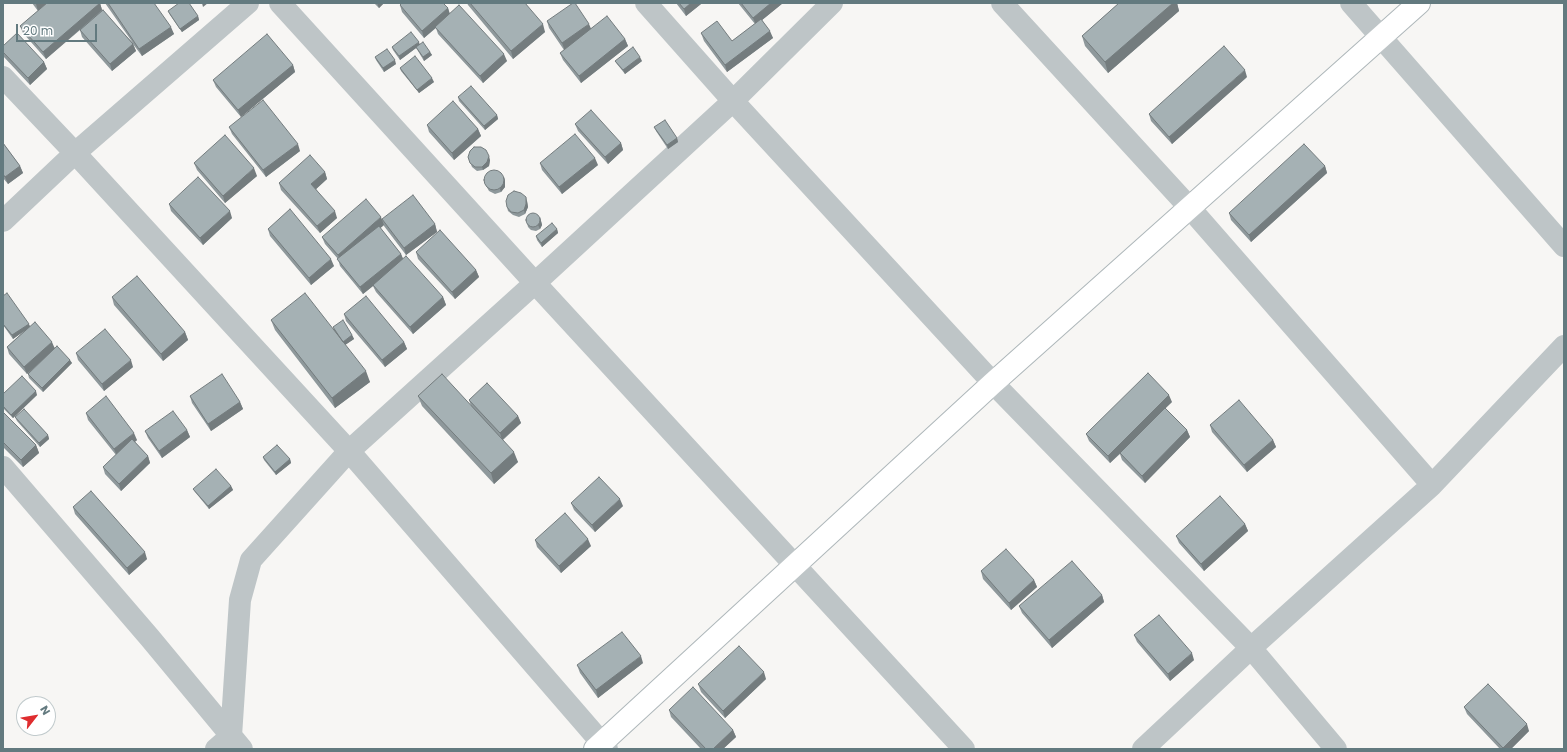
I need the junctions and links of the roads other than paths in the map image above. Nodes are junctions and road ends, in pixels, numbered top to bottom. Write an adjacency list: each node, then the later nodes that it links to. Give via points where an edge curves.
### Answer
1 (248, 3): 11 (street)
2 (280, 3): 15 (street)
3 (646, 3): 10 (street)
4 (832, 3): 10 (street)
5 (1002, 3): 12 (street)
6 (1351, 3): 8 (street)
7 (1419, 3): 8 (street)
8 (1381, 37): 12 (street); 14 (street)
9 (3, 77): 11 (street)
10 (733, 101): 15 (street); 17 (street)
11 (75, 153): 13 (street); 18 (street)
12 (1189, 207): 17 (street); 20 (street)
13 (3, 221)
14 (1564, 246)
15 (535, 283): 18 (street); 21 (street)
16 (1564, 346): 20 (street)
17 (993, 383): 21 (street); 22 (street)
18 (349, 451): 23 (street, via 251,560 240,600); 24 (street)
19 (3, 467): 23 (street, via 150,638)
20 (1432, 485): 22 (street)
21 (794, 565): 24 (street); 25 (street)
22 (1251, 648): 26 (street); 27 (street)
23 (230, 745)
24 (601, 747)
25 (964, 749)
26 (1143, 749)
27 (1336, 749)

